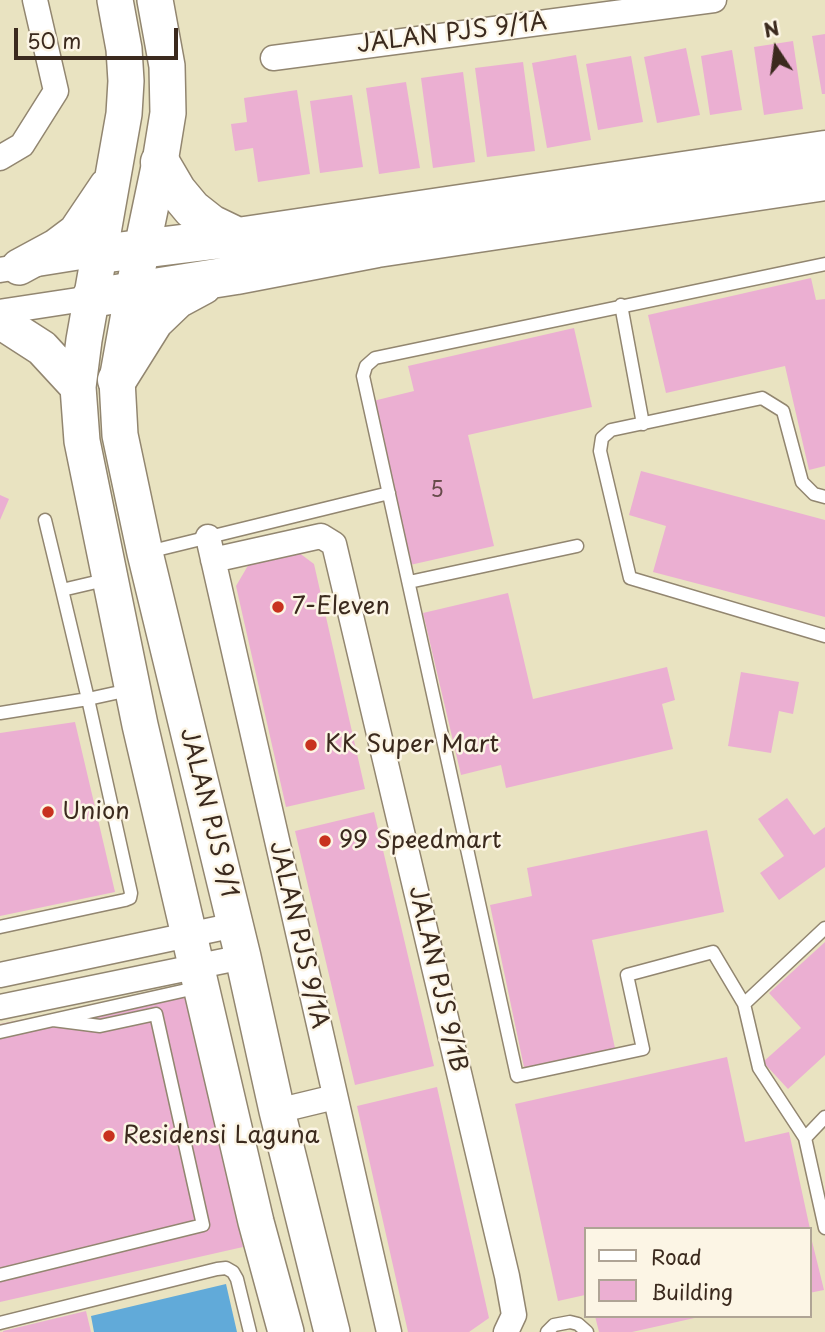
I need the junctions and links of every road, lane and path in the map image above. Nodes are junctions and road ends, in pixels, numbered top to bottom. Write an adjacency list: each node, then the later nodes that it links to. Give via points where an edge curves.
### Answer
1 (35, 0): 7 (street, via 56,91 22,145)
2 (114, 0): 9 (street, JALAN PJS 9/1, via 126,81)
3 (155, 0): 8 (street, JALAN PJS 9/1, via 167,66)
4 (714, 0): 5 (street, JALAN PJS 9/1A)
5 (273, 58)
6 (825, 150): 11 (highway)
7 (0, 158)
8 (160, 162): 11 (highway, via 192,209); 12 (street, JALAN PJS 9/1)
9 (114, 175): 13 (street, JALAN PJS 9/1); 15 (street, via 76,232)
10 (825, 181): 16 (highway, via 377,248)
11 (238, 237): 12 (highway)
12 (143, 248): 13 (highway); 17 (street, JALAN PJS 9/1)
13 (100, 254): 15 (street); 18 (street, JALAN PJS 9/1)
14 (825, 264): 19 (lane)
15 (9, 269)
16 (214, 279): 17 (highway); 22 (highway, via 177,299 154,321)
17 (133, 291): 18 (highway); 22 (street, JALAN PJS 9/1)
18 (91, 298): 20 (street); 23 (street, JALAN PJS 9/1)
19 (621, 305): 24 (lane); 25 (lane, via 375,358 363,376)
20 (0, 312)
21 (0, 321): 23 (street, via 42,348)
22 (117, 380): 30 (street, JALAN PJS 9/1, via 120,435)
23 (78, 387): 31 (street, JALAN PJS 9/1, via 82,441)
24 (643, 424): 26 (lane, via 762,398 783,411 802,482); 34 (lane, via 611,430 602,438 600,451 630,578)
25 (388, 493): 29 (lane); 32 (lane)
26 (825, 497)
27 (45, 520): 33 (lane)
28 (578, 546): 32 (lane)
29 (210, 549): 30 (lane); 47 (street, JALAN PJS 9/1A); 58 (street, JALAN PJS 9/1B, via 321,536 334,544 510,1290 514,1315)
30 (145, 553): 40 (street, JALAN PJS 9/1)
31 (109, 579): 33 (lane); 35 (street, JALAN PJS 9/1)
32 (409, 582): 43 (lane, via 517,1076 643,1049 627,975 713,952)
33 (62, 590): 36 (lane)
34 (825, 636)
35 (132, 690): 36 (lane); 41 (street, JALAN PJS 9/1)
36 (88, 699): 37 (lane); 38 (lane, via 130,898)
37 (0, 713)
38 (0, 927)
39 (825, 928): 43 (lane)
40 (239, 941): 41 (street); 48 (street, JALAN PJS 9/1)
41 (195, 963): 42 (street); 44 (street); 45 (lane); 55 (street, JALAN PJS 9/1)
42 (0, 975)
43 (744, 1004): 50 (lane, via 759,1068)
44 (0, 1007)
45 (53, 1020): 46 (lane); 52 (lane, via 100,1026 156,1014 204,1225)
46 (0, 1032)
47 (335, 1097): 48 (street); 57 (street, JALAN PJS 9/1A)
48 (277, 1111): 56 (street, JALAN PJS 9/1)
49 (825, 1117): 50 (lane)
50 (805, 1138): 51 (lane)
51 (825, 1228)
52 (0, 1275)
53 (0, 1323): 54 (lane, via 226,1268 237,1279)
54 (250, 1332)
55 (286, 1332)
56 (332, 1332)
57 (389, 1332)
58 (506, 1332)
59 (547, 1332): 60 (lane, via 554,1325 570,1322)
60 (587, 1332)

